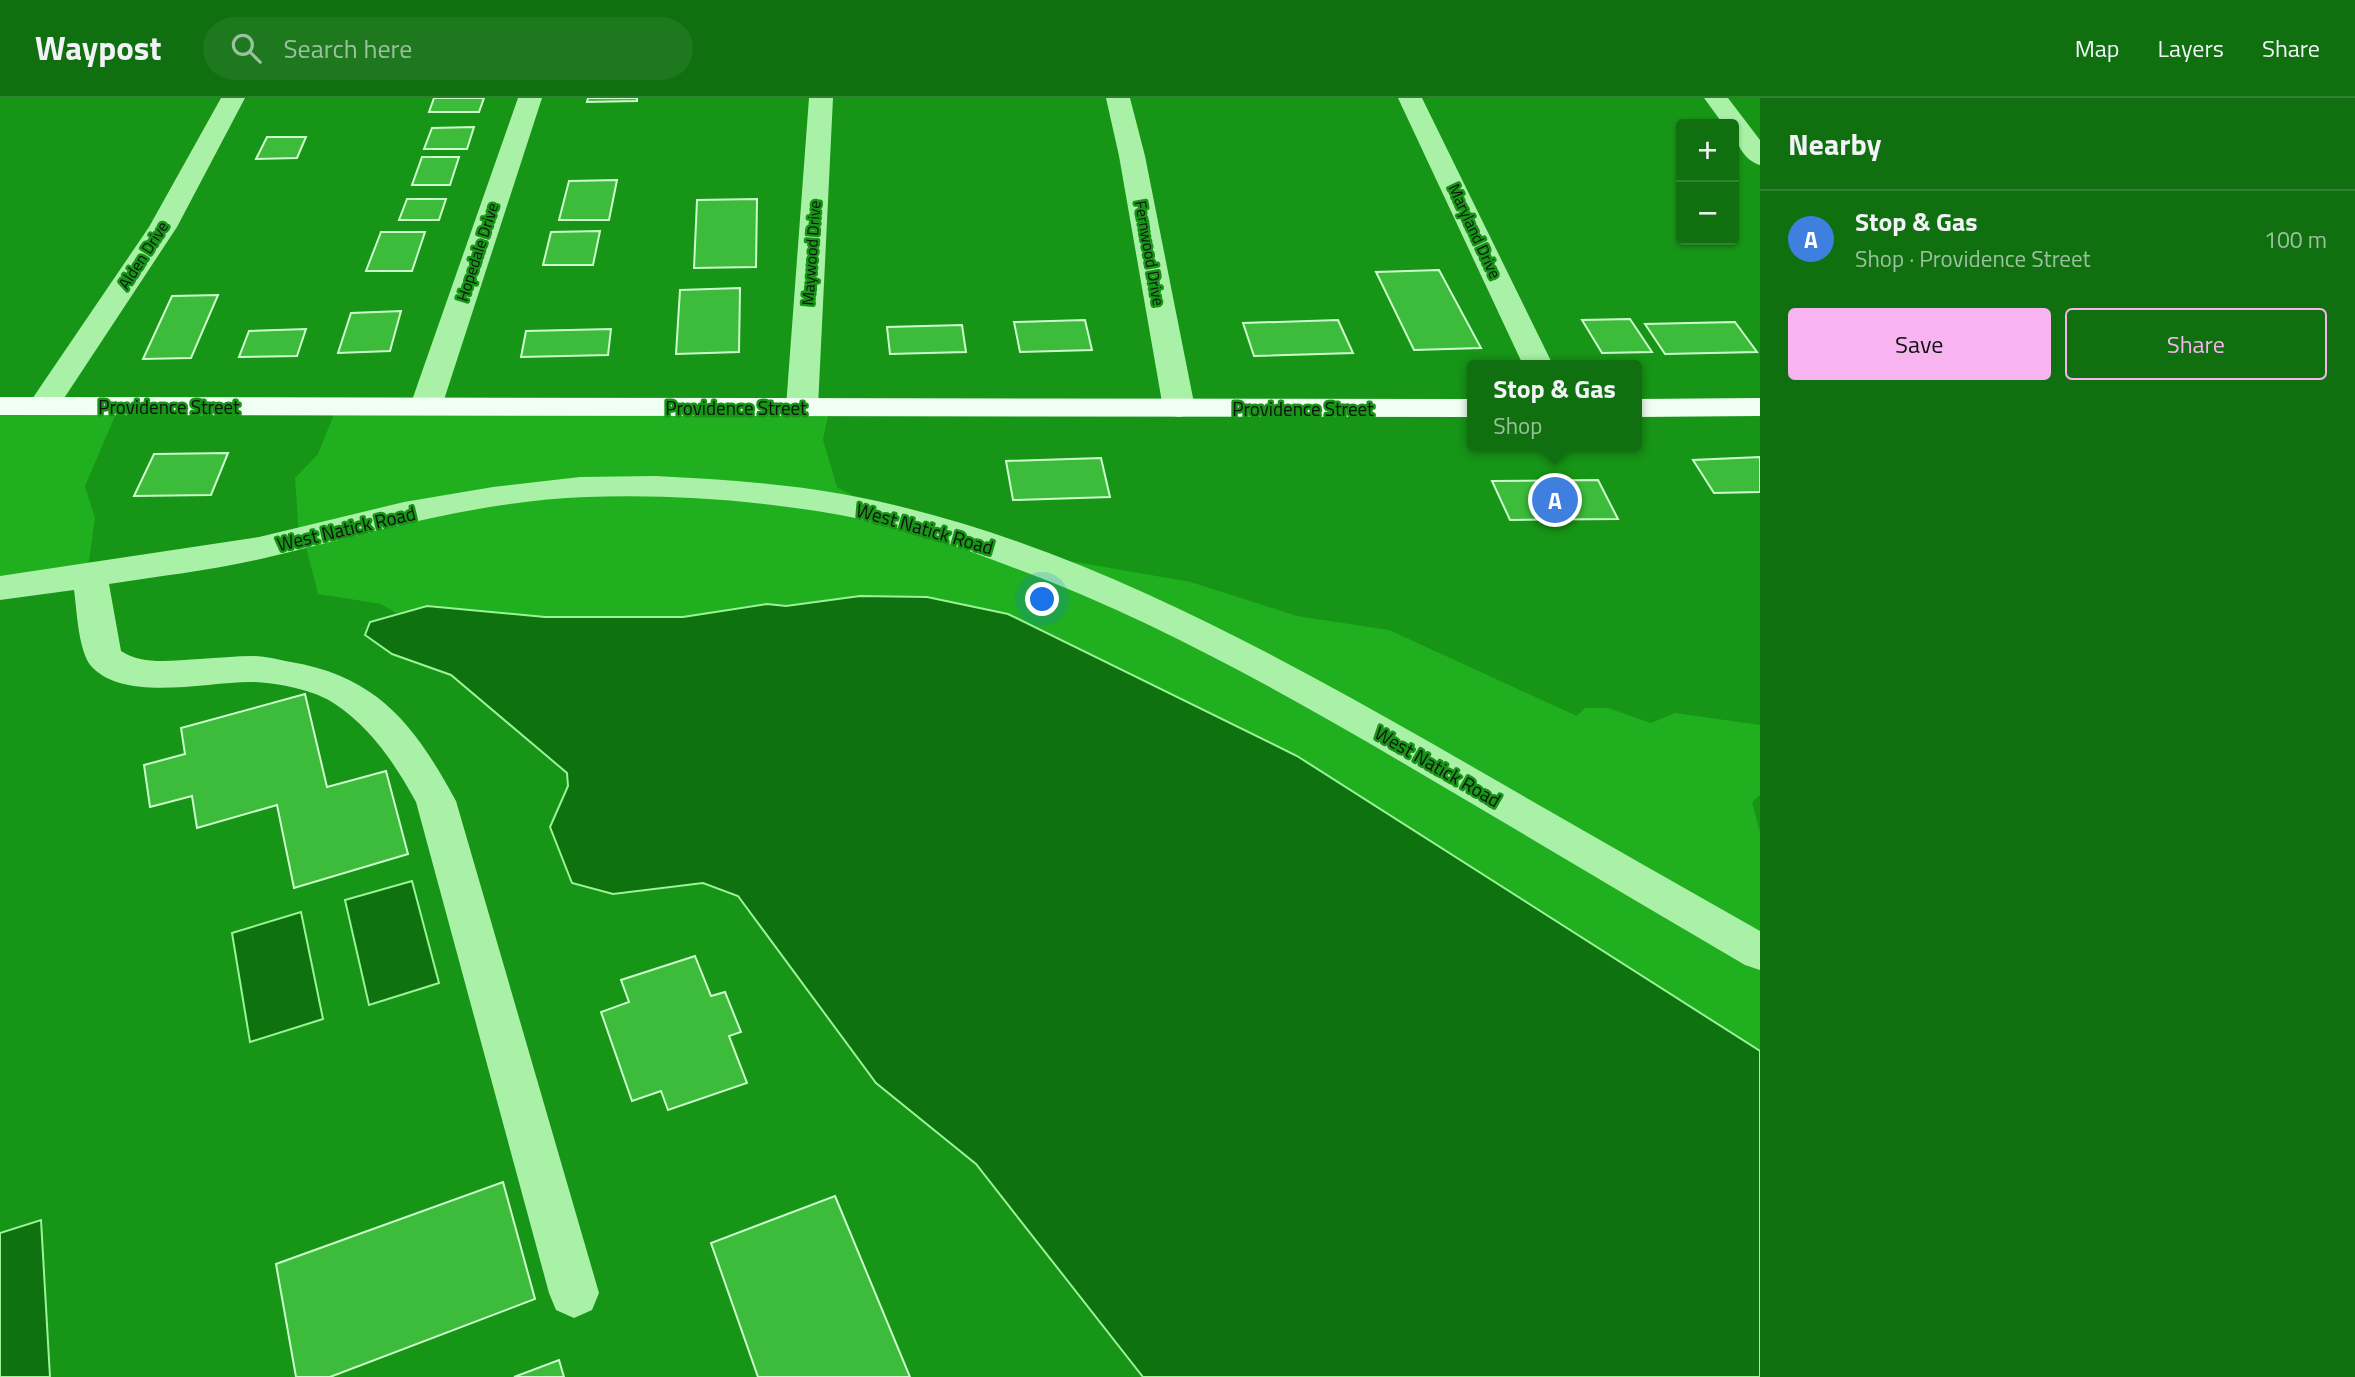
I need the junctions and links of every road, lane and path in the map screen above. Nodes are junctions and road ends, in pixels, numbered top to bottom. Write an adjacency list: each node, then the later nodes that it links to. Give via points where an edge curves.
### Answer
1 (233, 98): 9 (street, Alden Drive, via 163,227)
2 (530, 98): 11 (street, Hopedale Drive)
3 (821, 98): 12 (street, Maywood Drive)
4 (1118, 98): 14 (street, Fernwood Drive)
5 (1410, 98): 8 (street, Maryland Drive)
6 (1716, 98): 7 (street)
7 (1760, 157)
8 (1536, 360)
9 (44, 405): 10 (main road, Providence Street); 11 (main road, Providence Street)
10 (0, 406)
11 (426, 406): 12 (main road, Providence Street)
12 (802, 407): 14 (main road, Providence Street)
13 (1760, 407): 16 (main road)
14 (1179, 408): 15 (main road, Providence Street)
15 (1467, 408)
16 (1642, 408)
17 (90, 576): 18 (street, West Natick Road); 19 (street, West Natick Road, via 259,548 404,513 580,487 718,489 844,505 979,542 1077,578 1172,621 1276,672); 20 (street, via 105,658 124,671 254,669 307,678 347,693 405,748 436,801)
18 (0, 588)
19 (1760, 952)
20 (574, 1293)

